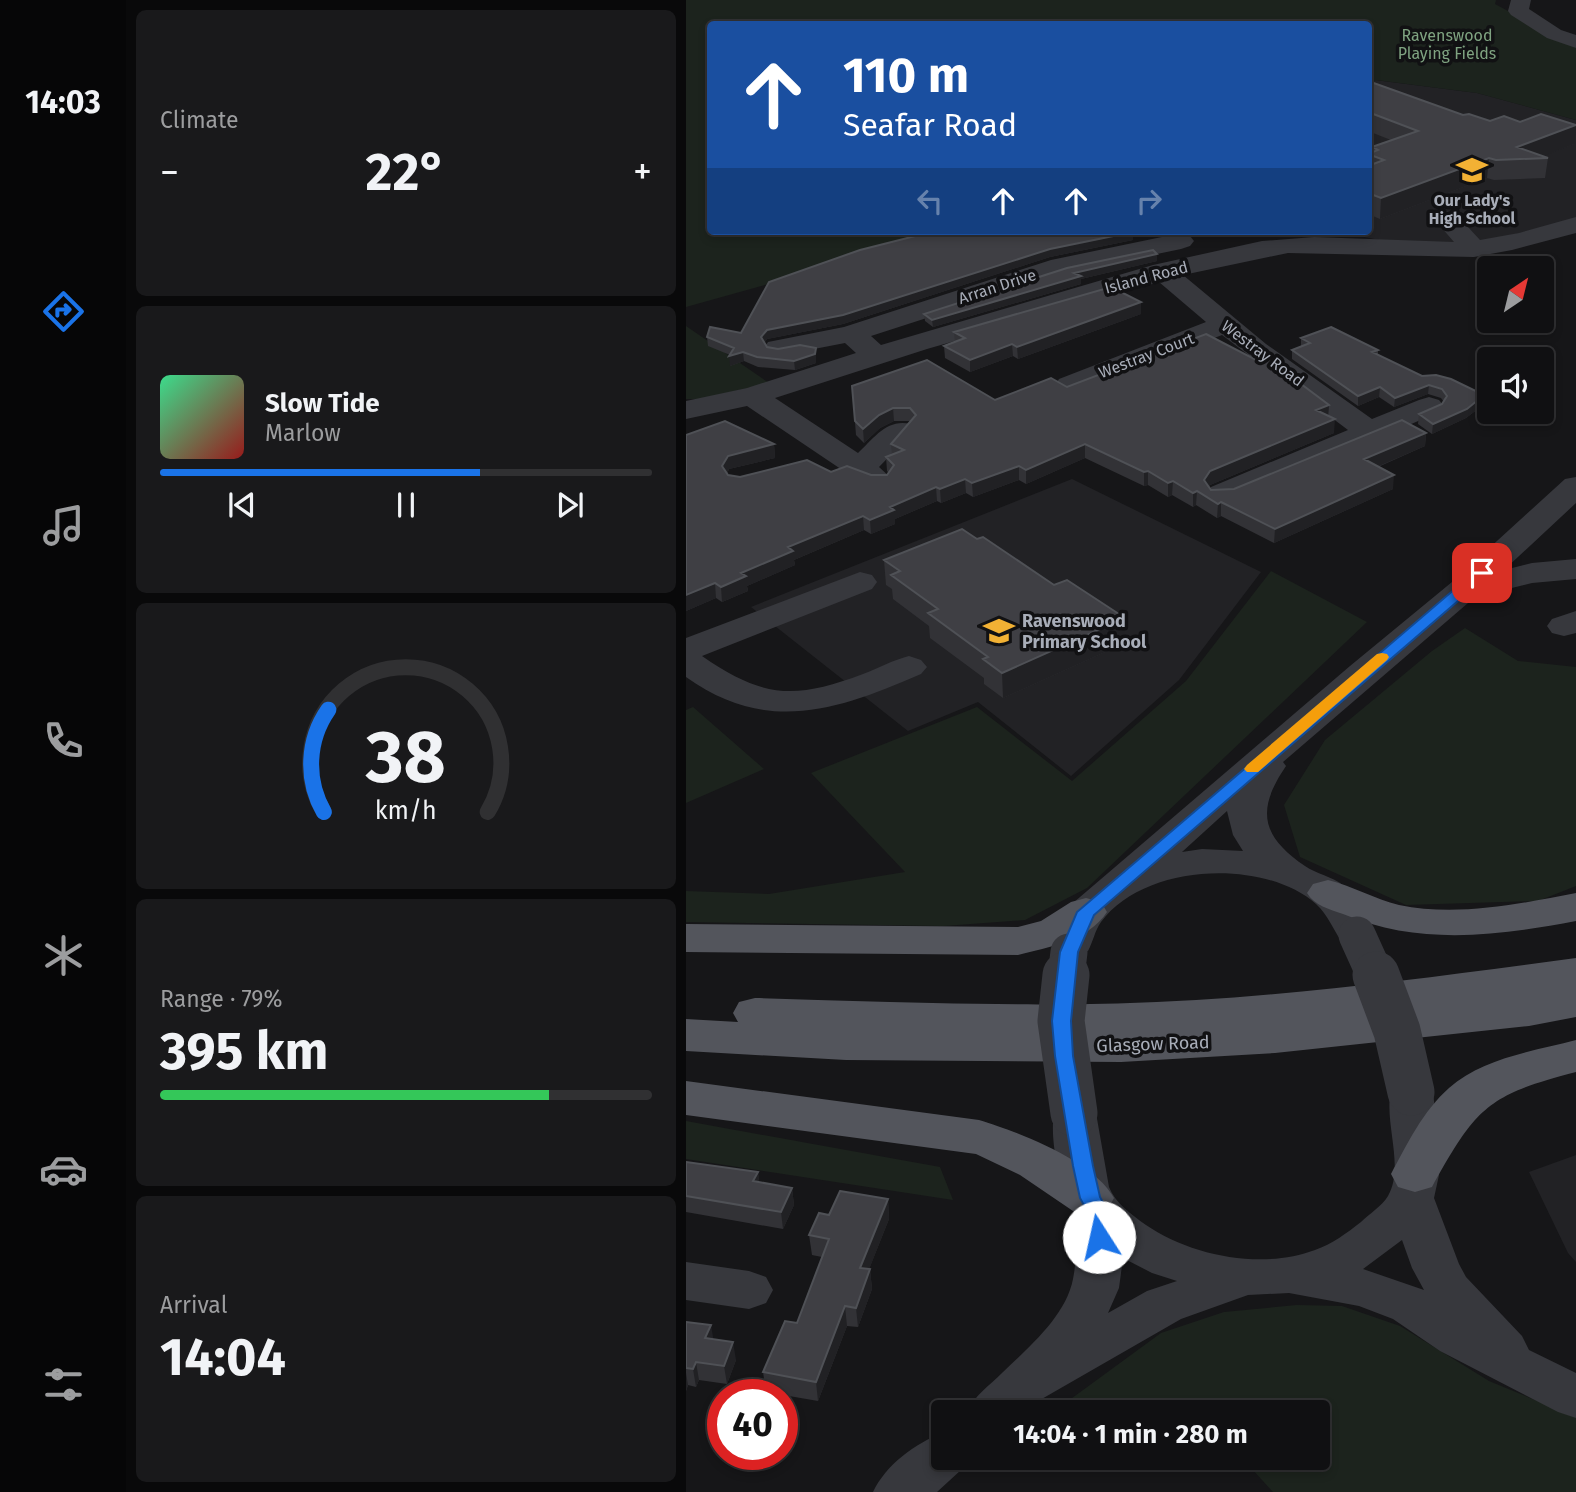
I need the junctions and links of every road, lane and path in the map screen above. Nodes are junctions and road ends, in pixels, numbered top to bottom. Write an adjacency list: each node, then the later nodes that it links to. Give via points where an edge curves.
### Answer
1 (1495, 0): 2 (street)
2 (1520, 6): 3 (street, via 1554,34)
3 (1576, 41)
4 (1574, 218): 7 (street, Island Road, via 1526,239)
5 (1447, 219): 7 (street)
6 (1181, 241): 10 (street, Arran Drive, via 1060,266)
7 (1474, 249): 8 (street, Island Road, via 1343,244 1264,249)
8 (1162, 271): 9 (street, Westray Road); 12 (street, Island Road)
9 (1224, 325): 13 (street, Westray Court); 18 (street, Westray Road)
10 (850, 334): 11 (street, Arran Drive); 12 (street)
11 (778, 348)
12 (877, 355): 14 (street, Island Road)
13 (1069, 385)
14 (752, 396): 16 (street, Island Road); 20 (street)
15 (1429, 405): 18 (street)
16 (686, 410)
17 (900, 430): 20 (street)
18 (1368, 430): 22 (street)
19 (802, 464): 20 (street)
20 (859, 467)
21 (1576, 486): 23 (street)
22 (1222, 494)
23 (1536, 522): 24 (street, via 1561,553); 27 (street)
24 (1576, 561)
25 (1576, 569): 27 (street, via 1532,573)
26 (860, 582): 28 (lane)
27 (1464, 589): 31 (street)
28 (686, 650)
29 (686, 661): 30 (street, via 710,681 740,695 798,704 853,692)
30 (890, 667)
31 (1294, 732): 32 (street); 33 (street, via 1254,782 1246,803 1246,822 1253,841 1269,858)
32 (1122, 883): 33 (street, via 1205,860 1237,861); 35 (street)
33 (1312, 885): 34 (main road, via 1390,916 1427,920 1517,918); 43 (street, bridge, via 1357,935 1401,1041 1411,1092)
34 (1576, 907)
35 (1086, 912): 36 (main road, via 1056,930 1018,941); 44 (street, bridge, via 1069,952 1061,1021)
36 (686, 938)
37 (1576, 973): 39 (main road, Glasgow Road, via 1422,994 1195,1015 973,1020)
38 (1576, 1002): 40 (main road, Glasgow Road, via 1275,1037 1121,1046 872,1045)
39 (686, 1008)
40 (686, 1035)
41 (1576, 1056): 43 (main road, via 1498,1079 1473,1093 1456,1109)
42 (686, 1098): 44 (main road, via 979,1136 1037,1161)
43 (1413, 1186): 45 (street, via 1394,1220 1367,1243 1325,1267); 48 (street, via 1436,1268 1449,1290)
44 (1093, 1203): 45 (street, via 1124,1235 1184,1265 1226,1276); 50 (street, via 1099,1237 1095,1289 1073,1329)
45 (1266, 1275): 48 (street, via 1362,1288 1410,1306); 50 (street, via 1164,1305)
46 (686, 1281): 47 (street)
47 (749, 1290)
48 (1524, 1373): 49 (street)
49 (1576, 1397)
50 (1010, 1398)
51 (931, 1465): 52 (street)
52 (900, 1492)

